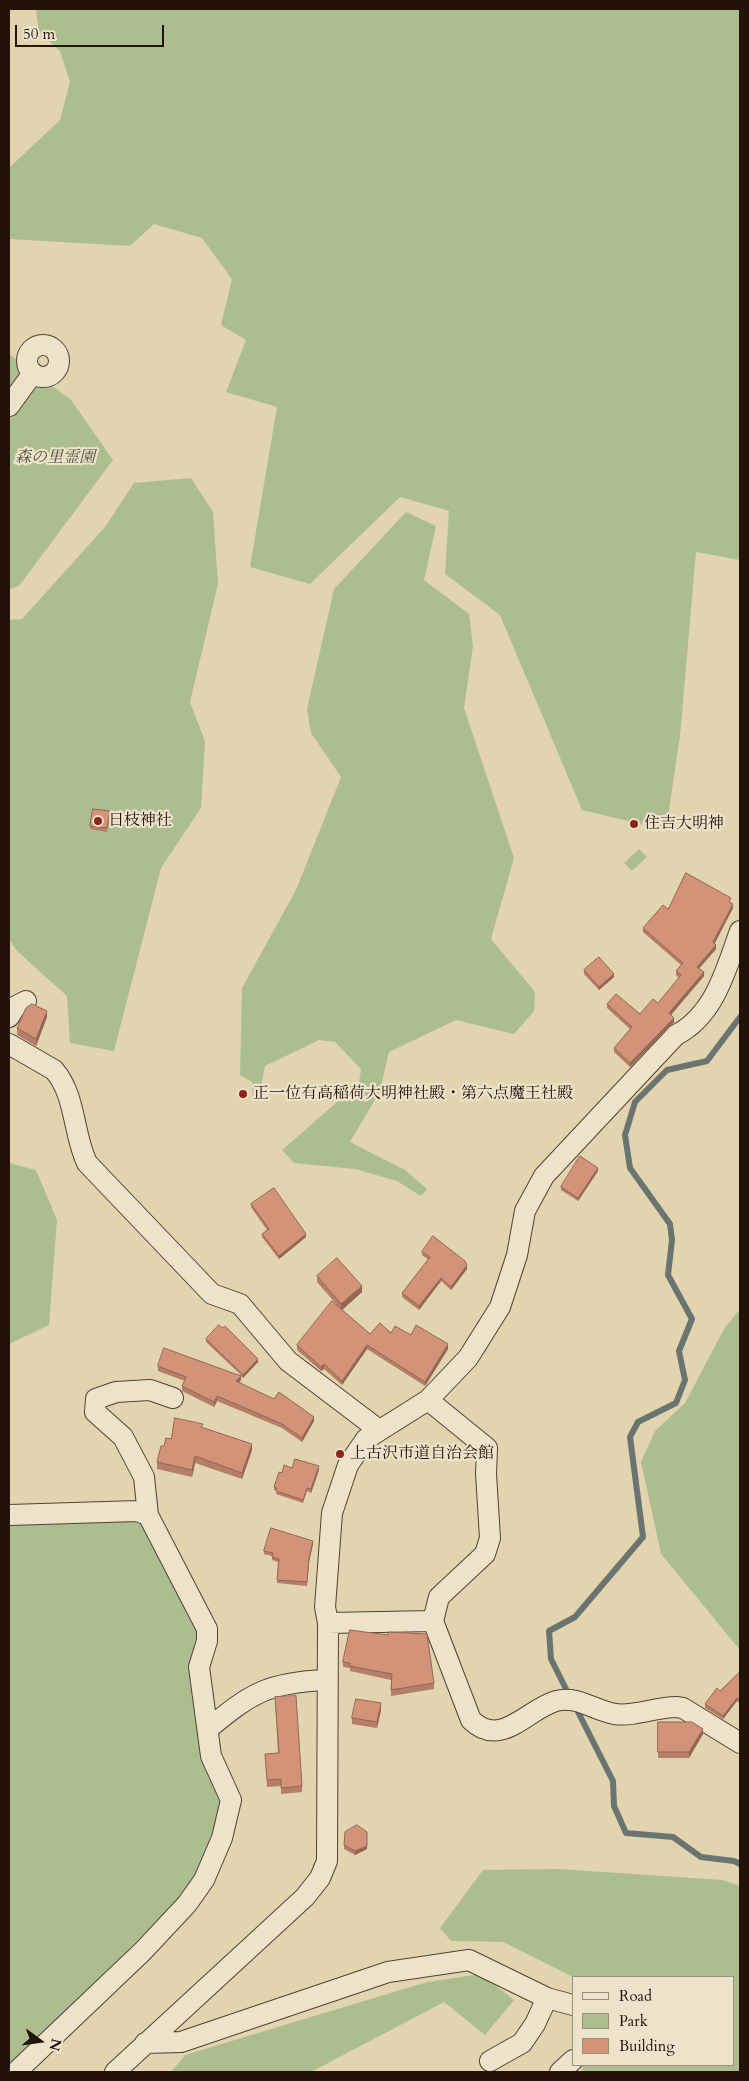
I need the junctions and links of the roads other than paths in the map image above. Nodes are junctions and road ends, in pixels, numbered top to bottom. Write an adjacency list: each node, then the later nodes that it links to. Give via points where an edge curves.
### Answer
1 (33, 374): 2 (street)
2 (9, 406)
3 (740, 931): 8 (street, via 716,996 689,1028 676,1035 544,1176 525,1211 517,1255 500,1307 468,1358)
4 (26, 1001): 5 (street, via 16,1006)
5 (9, 1017)
6 (9, 1044): 9 (street, via 60,1076 88,1163 199,1281 212,1294 240,1304 288,1361)
7 (173, 1398): 10 (street, via 150,1390 116,1392 96,1399 95,1412 123,1437 144,1477)
8 (428, 1400): 9 (street); 12 (street, via 487,1448 490,1538 485,1554 439,1597)
9 (378, 1430): 13 (street, via 366,1439 348,1465 332,1513 325,1606)
10 (148, 1515): 11 (street, via 137,1511); 15 (street, via 207,1629 199,1667)
11 (9, 1516)
12 (433, 1620): 13 (street); 16 (street, via 471,1720 478,1727 492,1732 501,1731 549,1704 569,1700 614,1714 663,1707 683,1708)
13 (328, 1624): 14 (street)
14 (327, 1680): 15 (street, via 269,1687 242,1701); 19 (street, via 328,1861 320,1878 306,1897)
15 (208, 1729): 22 (street, via 211,1756 231,1800 222,1838 204,1880 187,1904 143,1951)
16 (740, 1743)
17 (547, 1998): 18 (street); 19 (street, via 469,1960 388,1972 180,2042); 20 (street, via 522,2043)
18 (572, 2005)
19 (145, 2043): 23 (street)
20 (490, 2061)
21 (572, 2061): 24 (street)
22 (16, 2072)
23 (115, 2072)
24 (560, 2072)

